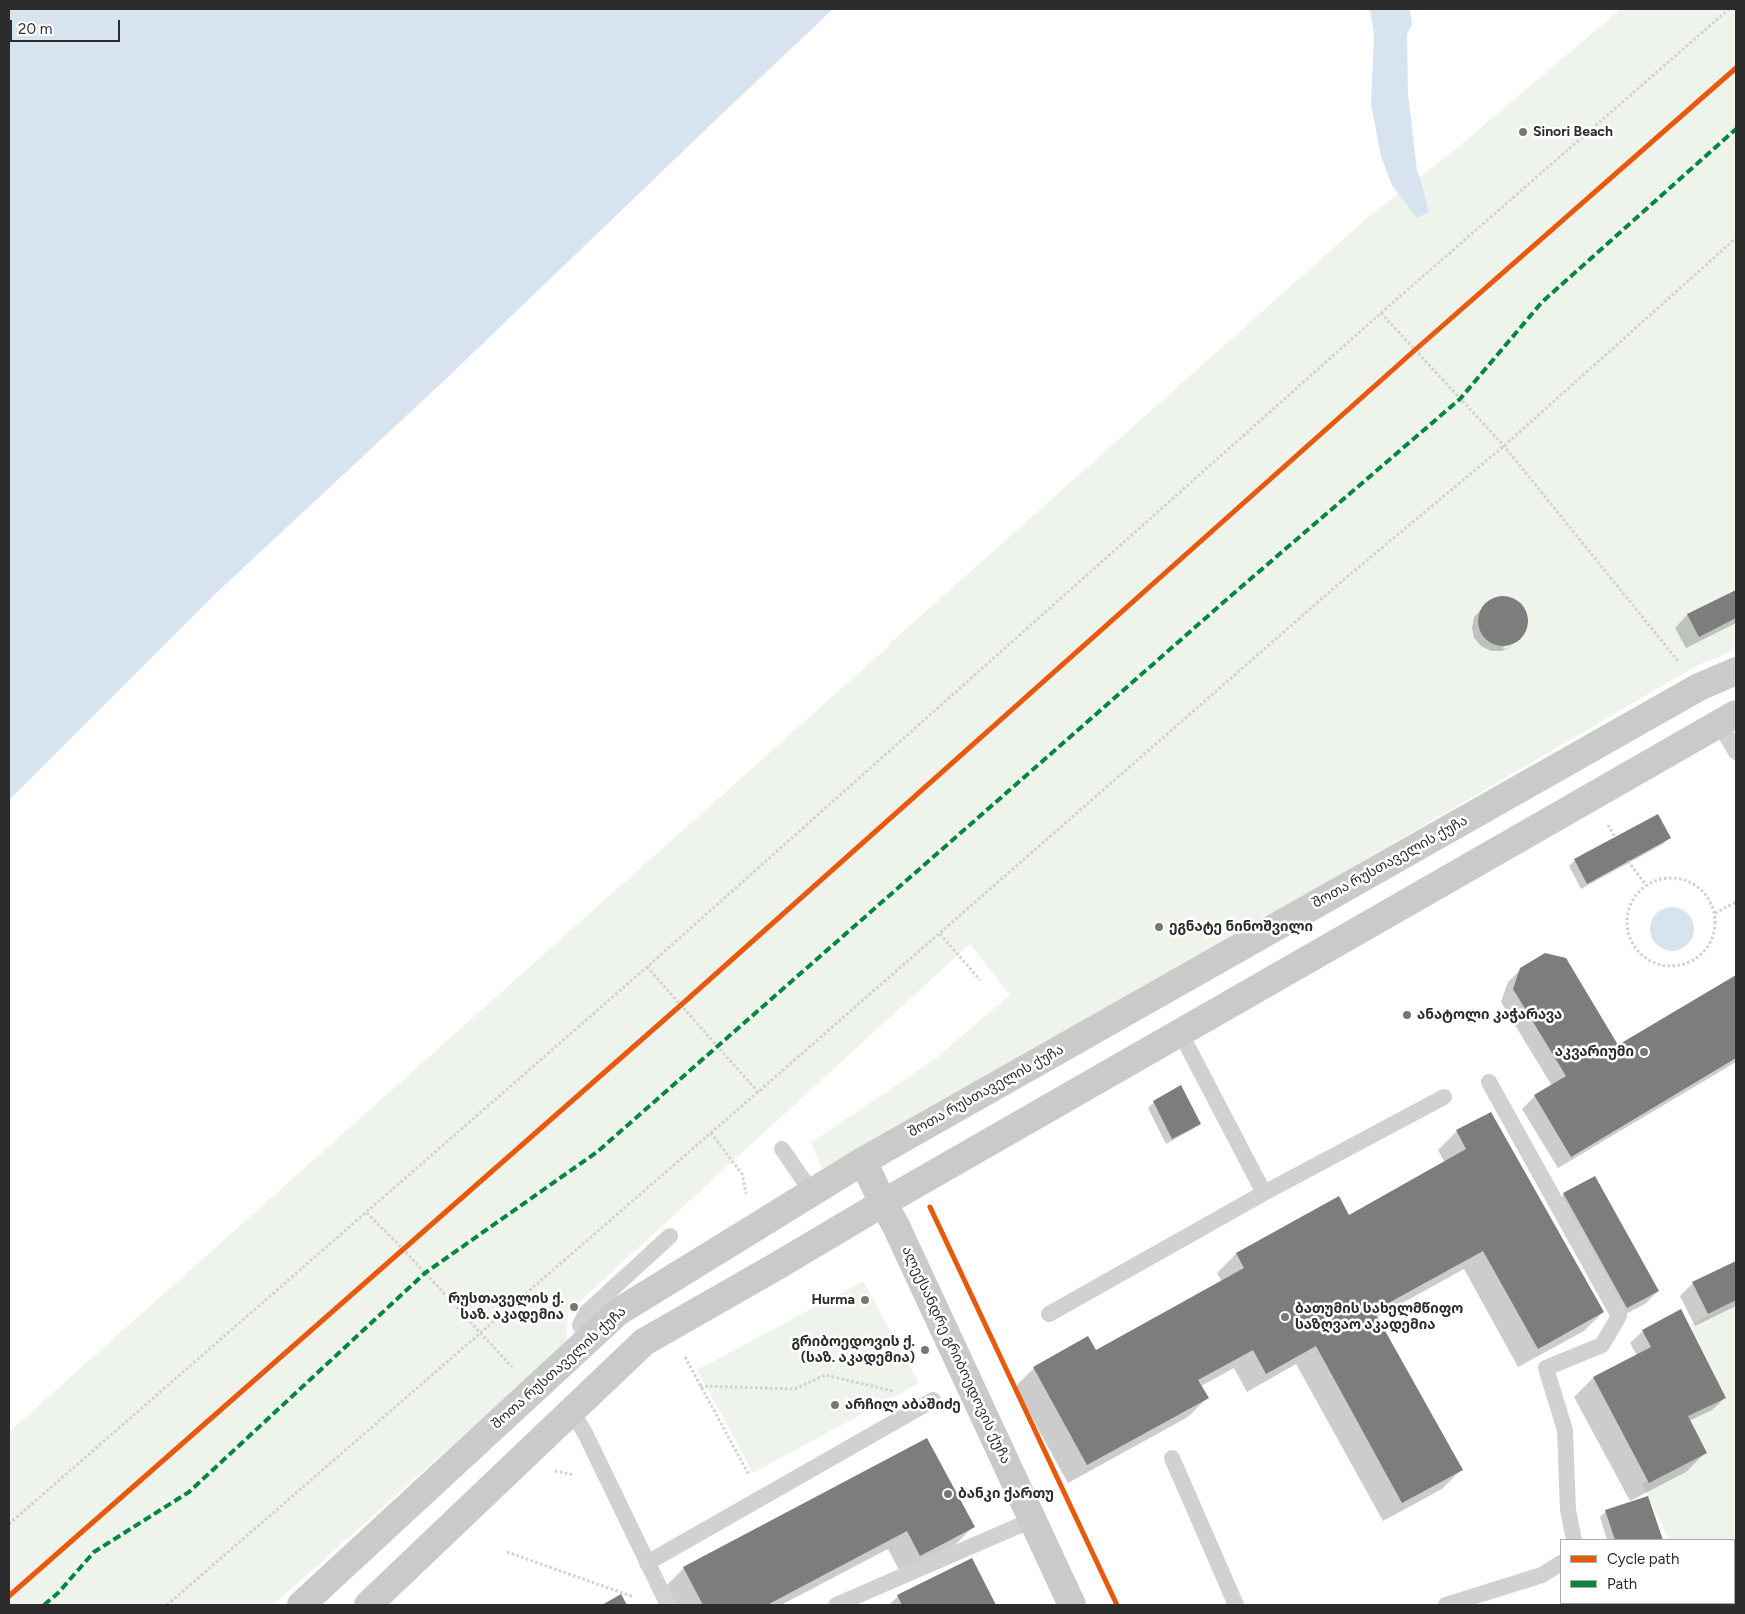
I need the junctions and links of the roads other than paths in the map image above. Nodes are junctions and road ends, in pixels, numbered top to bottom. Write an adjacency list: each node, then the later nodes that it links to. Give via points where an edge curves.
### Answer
1 (1736, 671): 8 (main road, შოთა რუსთაველის ქუჩა, via 1700,687)
2 (1728, 719): 3 (lane); 4 (main road)
3 (1736, 752)
4 (1181, 1034): 10 (lane); 11 (main road)
5 (1489, 1082): 19 (lane, via 1619,1316 1602,1345 1546,1368 1565,1430 1568,1510)
6 (1444, 1097): 10 (lane)
7 (782, 1149): 9 (lane)
8 (862, 1161): 9 (main road, შოთა რუსთაველის ქუჩა); 11 (main road, ალექსანდრე გრიბოედოვის ქუჩა)
9 (811, 1191): 14 (main road, შოთა რუსთაველის ქუჩა, via 618,1312)
10 (1264, 1193): 13 (lane)
11 (883, 1203): 16 (main road, via 644,1342); 18 (main road, ალექსანდრე გრიბოედოვის ქუჩა)
12 (670, 1236): 14 (lane, via 586,1313 580,1326)
13 (1049, 1314)
14 (590, 1338): 22 (main road, შოთა რუსთაველის ქუჩა)
15 (933, 1400): 20 (lane)
16 (571, 1411): 20 (lane, via 585,1433); 23 (main road)
17 (1172, 1458): 27 (lane)
18 (1032, 1520): 25 (lane); 26 (main road, ალექსანდრე გრიბოედოვის ქუჩა)
19 (1574, 1539)
20 (647, 1563): 24 (lane)
21 (1560, 1564): 28 (lane, via 1542,1575)
22 (301, 1605)
23 (368, 1605)
24 (668, 1605)
25 (836, 1605)
26 (1072, 1605)
27 (1236, 1605)
28 (1446, 1605)

